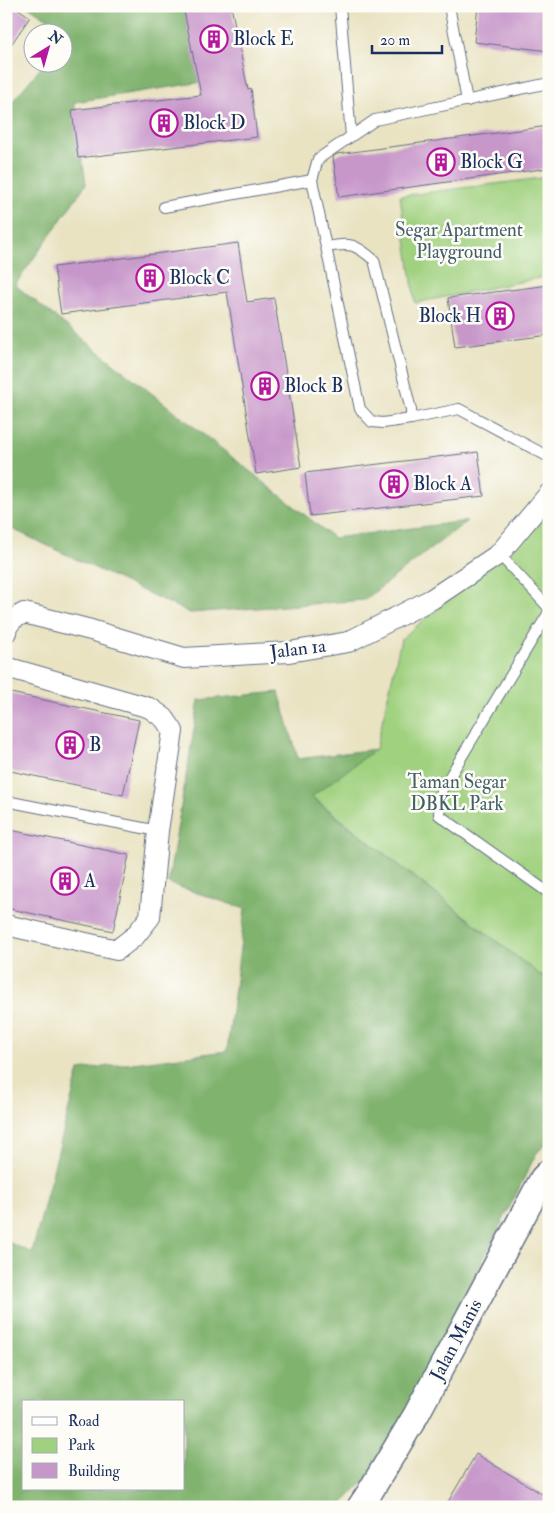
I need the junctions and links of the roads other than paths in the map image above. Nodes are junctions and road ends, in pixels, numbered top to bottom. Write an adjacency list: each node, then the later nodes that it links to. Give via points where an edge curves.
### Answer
1 (340, 6): 5 (lane)
2 (449, 6): 4 (lane)
3 (549, 83): 4 (lane)
4 (467, 101): 5 (lane, via 376,120)
5 (351, 136): 6 (lane, via 318,159)
6 (312, 180): 7 (lane); 8 (lane)
7 (164, 207)
8 (326, 247): 9 (lane, via 346,243 361,249 374,260 412,410); 9 (lane, via 360,409 372,422)
9 (410, 419): 10 (lane, via 459,409)
10 (549, 456)
11 (549, 494): 12 (street, Jalan 1a)
12 (499, 554): 13 (lane); 15 (street, Jalan 1a, via 432,599 348,642 289,652 184,658 24,614 13,619)
13 (549, 608)
14 (549, 612): 20 (lane, via 441,791 439,815)
15 (7, 628): 16 (street)
16 (6, 632)
17 (6, 666): 19 (street, via 150,708 164,718 173,731)
18 (6, 801): 19 (lane)
19 (158, 831): 21 (street, via 150,918 117,950)
20 (549, 893)
21 (6, 926)
22 (549, 1172): 23 (street, Jalan Manis, via 416,1415)
23 (360, 1507)

